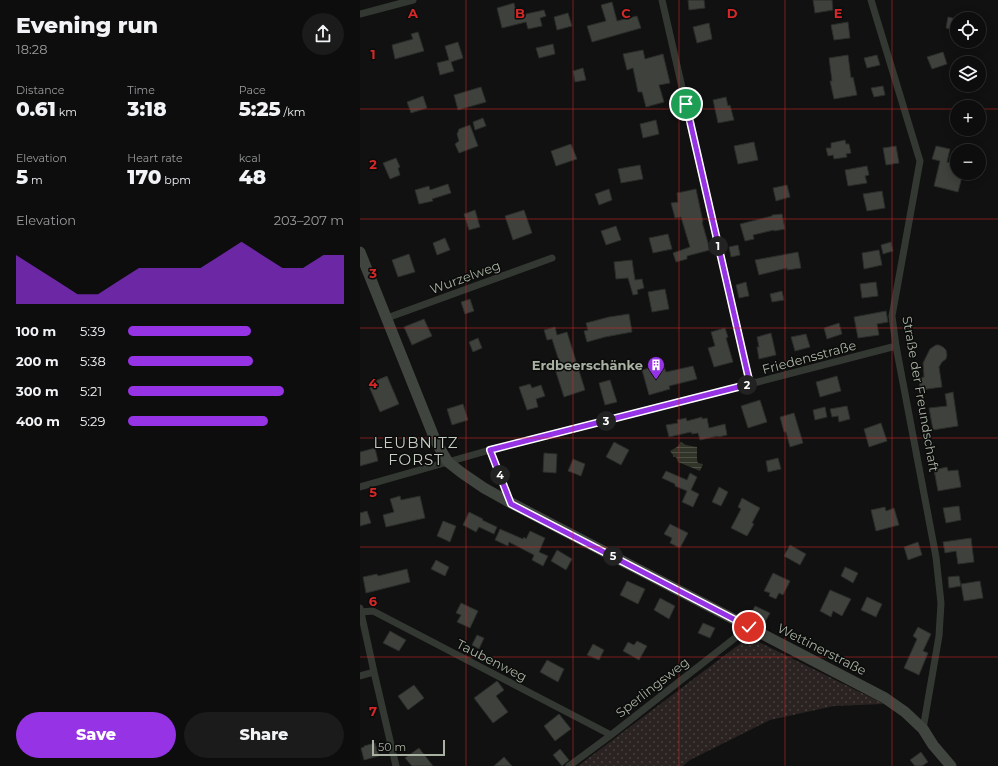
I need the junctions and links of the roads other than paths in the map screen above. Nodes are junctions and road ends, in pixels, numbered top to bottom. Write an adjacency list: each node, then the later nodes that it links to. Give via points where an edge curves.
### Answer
1 (413, 0): 4 (street)
2 (662, 0): 9 (street)
3 (871, 0): 8 (street, Straße der Freundschaft, via 920,161 892,316)
4 (360, 14)
5 (360, 252): 7 (street)
6 (552, 258): 7 (street, Wurzelweg)
7 (387, 318): 11 (street, via 436,442)
8 (896, 346): 9 (street, Friedensstraße); 18 (street, Straße der Freundschaft, via 936,557 941,602 939,636)
9 (750, 384): 10 (street, Friedensstraße)
10 (490, 450): 11 (street, Friedensstraße); 13 (street)
11 (448, 462): 12 (street, Friedensstraße); 13 (street, Wettinerstraße)
12 (360, 487)
13 (511, 504): 15 (street, Wettinerstraße)
14 (361, 610): 16 (street); 19 (street, Taubenweg, via 373,611)
15 (749, 627): 18 (street, Wettinerstraße, via 885,698 906,712); 19 (street, Sperlingsweg)
16 (374, 672): 17 (street); 20 (street)
17 (360, 676)
18 (923, 729): 22 (street)
19 (611, 735): 21 (street, Sperlingsweg)
20 (396, 766)
21 (569, 766)
22 (951, 766)

